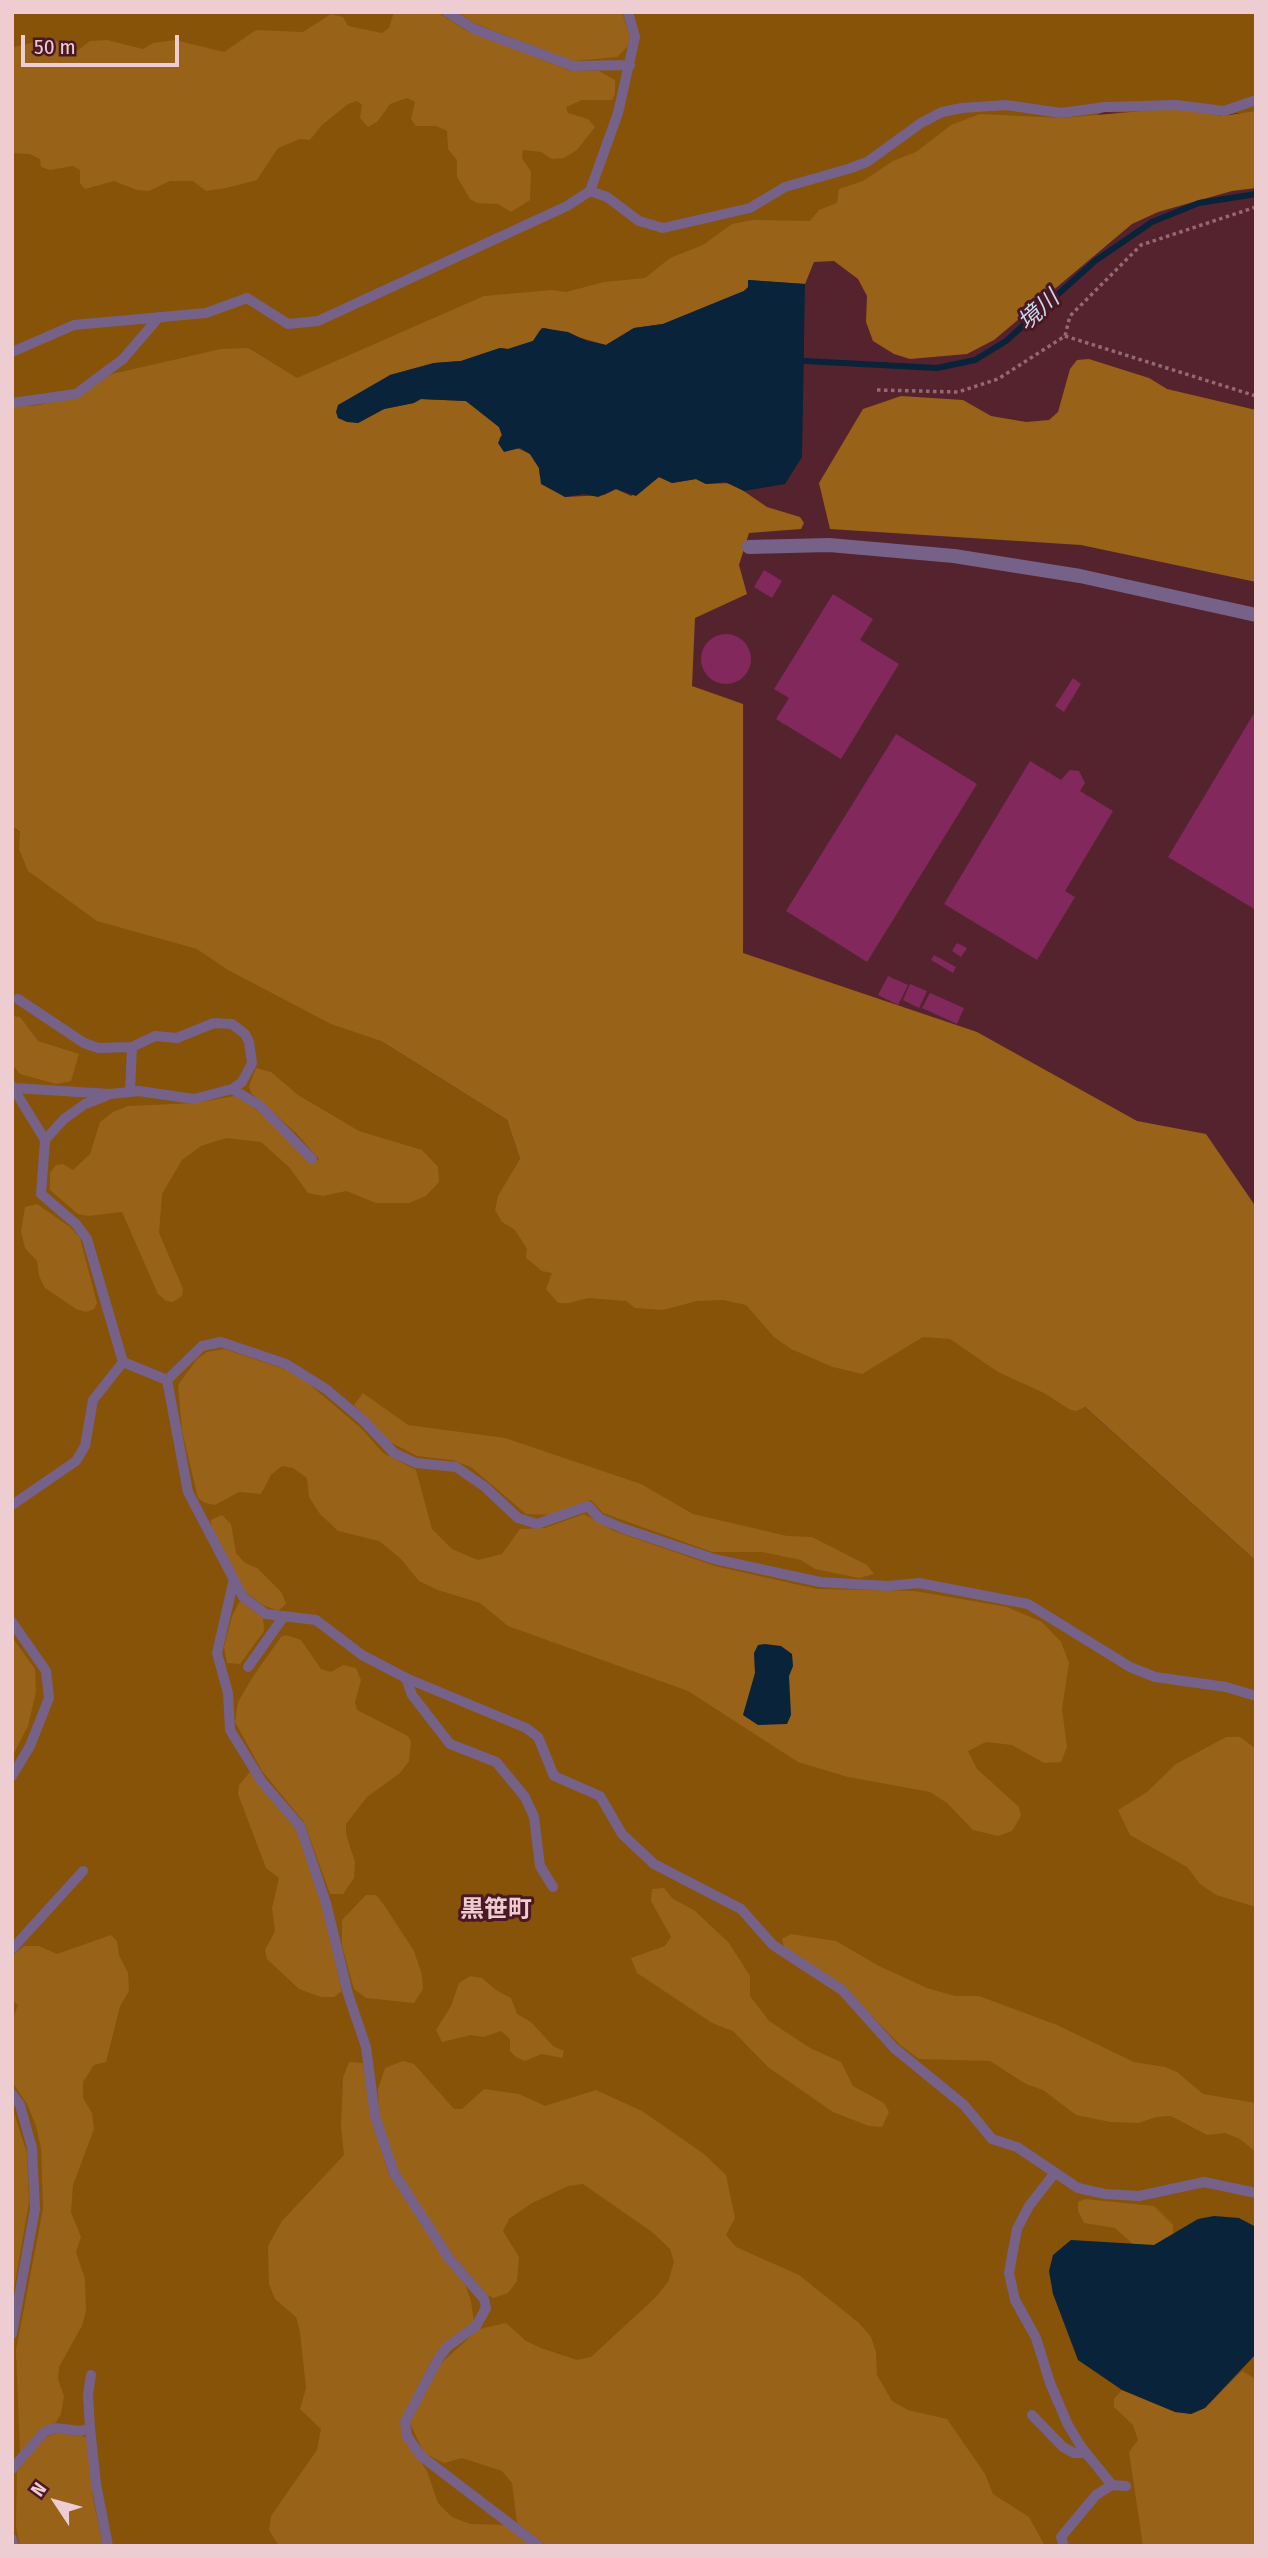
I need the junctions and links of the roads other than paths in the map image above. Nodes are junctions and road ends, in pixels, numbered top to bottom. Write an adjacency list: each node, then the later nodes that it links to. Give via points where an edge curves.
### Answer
1 (447, 12): 3 (lane, via 474,29 573,66)
2 (628, 12): 3 (lane, via 635,37)
3 (630, 65): 5 (lane)
4 (1256, 100): 5 (lane, via 1224,111 1176,104 1061,113 1006,105 942,112 858,165 785,187 750,208 663,228 639,221 607,197)
5 (590, 191): 6 (lane, via 519,229 318,321 288,324 247,298 206,313)
6 (159, 317): 7 (lane, via 74,325); 8 (lane, via 123,359 76,394)
7 (12, 352)
8 (12, 403)
9 (750, 547): 10 (street, via 829,545 954,556 1080,576)
10 (1256, 615)
11 (18, 999): 12 (lane, via 85,1043 98,1048)
12 (132, 1047): 14 (lane, via 155,1035 177,1038 214,1023 232,1024 245,1034 252,1063 242,1082); 15 (lane)
13 (14, 1087): 16 (lane); 17 (lane)
14 (232, 1089): 15 (lane, via 194,1099); 18 (lane, via 259,1105)
15 (130, 1092): 16 (lane)
16 (110, 1094): 17 (lane, via 75,1112)
17 (46, 1140): 19 (lane, via 41,1194 76,1223 87,1239)
18 (312, 1159)
19 (123, 1362): 20 (lane); 21 (lane, via 93,1400 85,1446 76,1461)
20 (167, 1380): 22 (lane, via 188,1492); 27 (lane, via 202,1346 221,1342 286,1364 326,1389 394,1453 416,1463 456,1467 519,1518 537,1524 588,1506 599,1518 622,1528 714,1559 820,1582 919,1583 1028,1604 1130,1667 1155,1677)
21 (12, 1505)
22 (233, 1583): 23 (lane, via 266,1614); 46 (lane, via 217,1653 228,1693 230,1730 262,1782 300,1826 366,2047 375,2116 394,2173 486,2308 476,2326 438,2359 405,2423 407,2436 421,2456)
23 (285, 1616): 25 (lane); 26 (lane, via 316,1620 362,1655)
24 (12, 1622): 28 (lane, via 46,1671 49,1698)
25 (248, 1667)
26 (406, 1678): 30 (lane, via 412,1695 450,1744 496,1762 525,1797 534,1818 540,1866); 33 (lane, via 538,1737 554,1776 600,1796 622,1834 654,1864 741,1909 773,1945 842,1990 894,2048 964,2105 992,2139 1017,2147)
27 (1256, 1696)
28 (12, 1776)
29 (83, 1871): 31 (lane)
30 (552, 1887)
31 (12, 1949)
32 (12, 2094): 35 (lane, via 20,2105 32,2148 35,2208)
33 (1054, 2174): 34 (lane, via 1078,2188 1105,2194 1139,2196 1204,2182); 39 (lane, via 1017,2229 1009,2273 1014,2301 1036,2338 1050,2384)
34 (1256, 2193)
35 (12, 2334)
36 (91, 2375): 38 (lane)
37 (1032, 2415): 39 (lane, via 1063,2447)
38 (90, 2428): 40 (lane, via 44,2432); 45 (lane)
39 (1085, 2453): 41 (lane)
40 (12, 2469)
41 (1112, 2485): 42 (lane); 47 (lane, via 1078,2513 1061,2537)
42 (1126, 2486)
43 (12, 2539): 44 (lane)
44 (14, 2546)
45 (108, 2546)
46 (539, 2546)
47 (1064, 2546)

